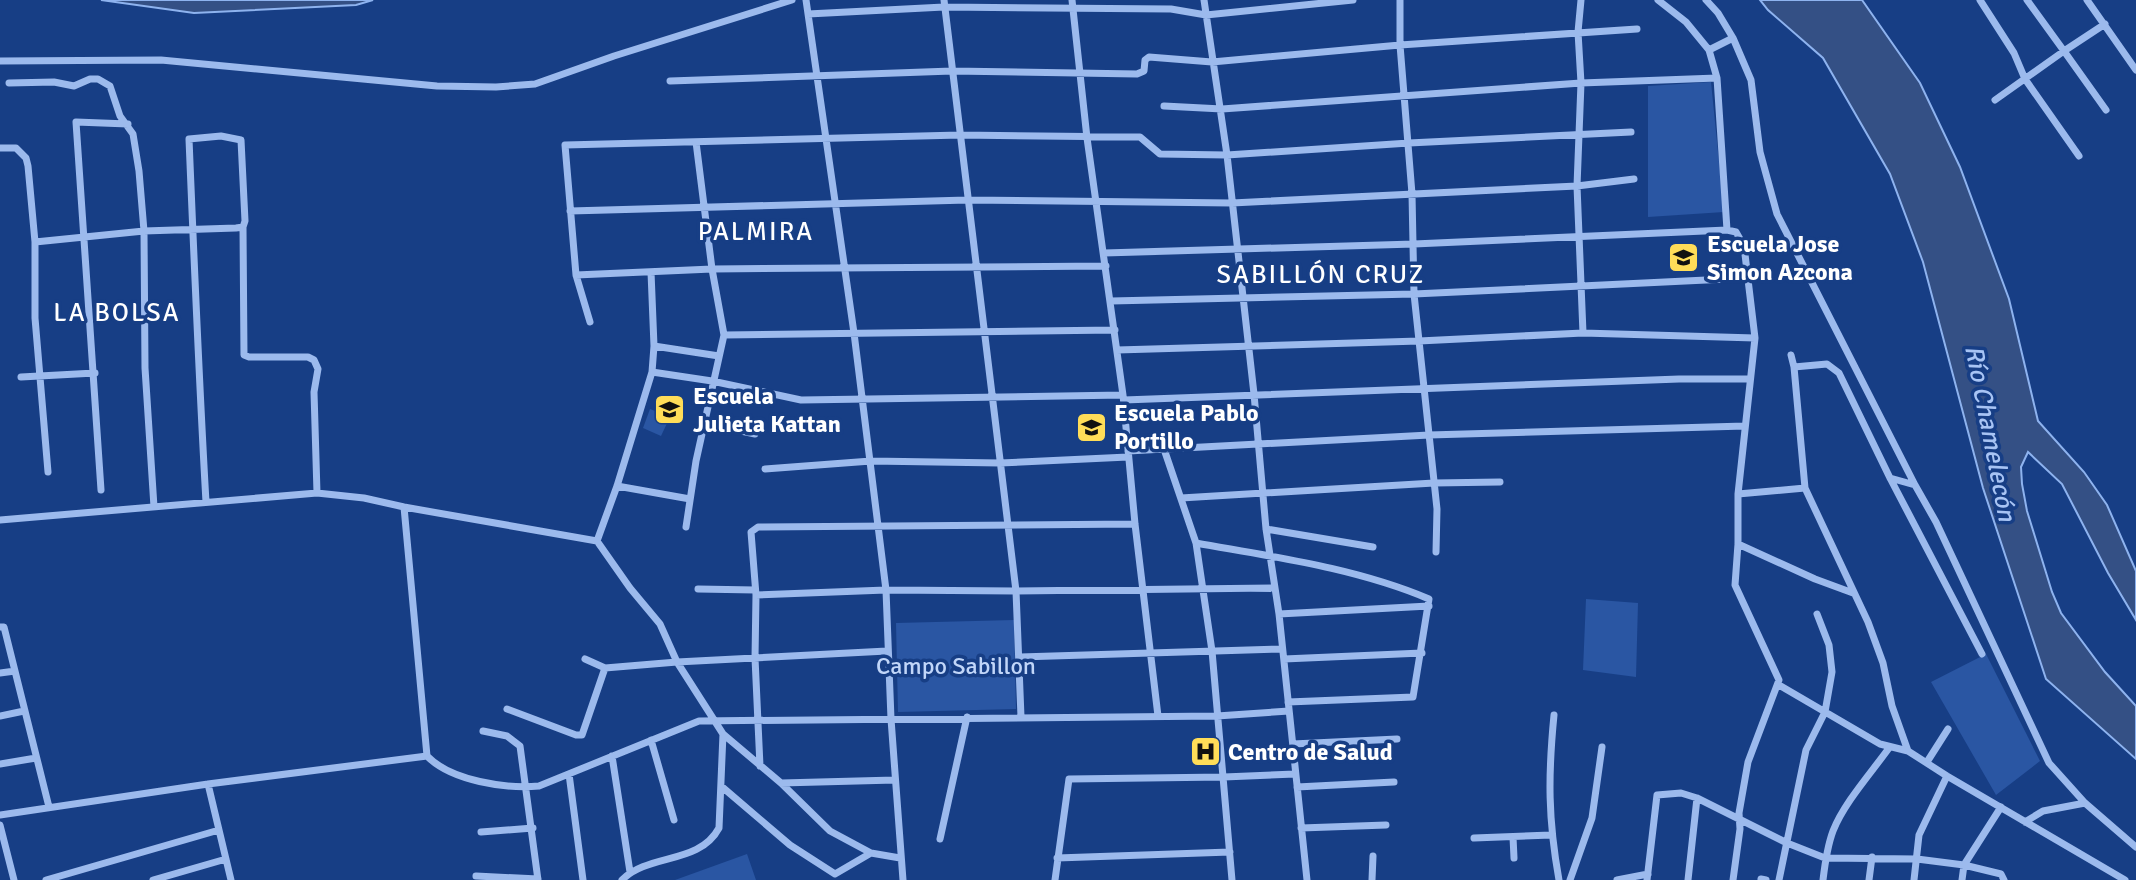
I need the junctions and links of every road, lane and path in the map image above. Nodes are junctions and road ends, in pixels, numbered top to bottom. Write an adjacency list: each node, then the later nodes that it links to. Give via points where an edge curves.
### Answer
1 (792, 0): 23 (street, via 536,84 496,88 161,60)
2 (806, 0): 14 (street)
3 (1204, 0): 15 (street)
4 (1353, 0): 15 (street)
5 (1400, 0): 20 (street)
6 (1581, 0): 18 (street)
7 (1658, 0): 21 (street, via 1686,22)
8 (1706, 0): 19 (street)
9 (1980, 0): 30 (street)
10 (2027, 0): 22 (street)
11 (2087, 0): 16 (street)
12 (944, 4): 13 (street); 14 (street); 26 (street)
13 (1072, 4): 15 (street); 27 (street)
14 (808, 14): 28 (street)
15 (1206, 15): 24 (street)
16 (2105, 24): 22 (street); 25 (street)
17 (1637, 29): 18 (street)
18 (1578, 32): 20 (street); 33 (street)
19 (1733, 38): 21 (street); 119 (street, via 1751,80 1760,152 1777,214)
20 (1401, 45): 24 (street); 34 (street)
21 (1709, 50): 29 (street)
22 (2064, 51): 30 (street); 38 (street)
23 (0, 61)
24 (1212, 62): 27 (street, via 1149,57 1141,73); 37 (street)
25 (2136, 70)
26 (952, 71): 27 (street); 28 (street); 42 (street)
27 (1079, 72): 44 (street)
28 (817, 76): 31 (street); 43 (street)
29 (1717, 78): 33 (street); 61 (street)
30 (2025, 79): 35 (street); 49 (street)
31 (670, 81)
32 (9, 83): 39 (street, via 74,86 98,79 110,86 120,116)
33 (1581, 83): 34 (street); 41 (street)
34 (1404, 97): 37 (street); 46 (street)
35 (1995, 100)
36 (1164, 106): 37 (street)
37 (1222, 109): 48 (street)
38 (2106, 110)
39 (128, 124): 62 (street, via 139,171); 63 (street, via 76,121)
40 (1631, 132): 41 (street)
41 (1579, 134): 46 (street); 51 (street)
42 (960, 135): 43 (street); 44 (street); 53 (street)
43 (825, 138): 45 (street); 54 (street)
44 (1087, 138): 48 (street, via 1140,137 1160,154); 55 (street)
45 (696, 142): 57 (street); 58 (street, via 565,145)
46 (1409, 143): 48 (street); 52 (street)
47 (0, 148): 65 (street, via 16,148 26,158)
48 (1227, 155): 56 (street)
49 (2079, 156)
50 (1634, 179): 51 (street)
51 (1577, 186): 52 (street); 64 (street)
52 (1412, 194): 56 (street); 66 (street)
53 (967, 200): 54 (street); 55 (street); 69 (street)
54 (835, 203): 57 (street); 71 (street)
55 (1096, 203): 56 (street); 68 (street)
56 (1233, 203): 67 (street)
57 (705, 207): 58 (street); 72 (street)
58 (570, 211): 74 (street)
59 (243, 227): 60 (street); 60 (street, via 241,140 204,136 189,139); 124 (street, via 244,355 308,357 318,369 314,392)
60 (193, 230): 62 (street); 128 (street)
61 (1727, 230): 64 (street); 75 (street, via 1736,232 1744,246)
62 (144, 231): 63 (street); 129 (street, via 145,368)
63 (85, 237): 65 (street); 95 (street)
64 (1579, 237): 66 (street); 76 (street)
65 (35, 242): 96 (street, via 35,318)
66 (1414, 244): 67 (street); 77 (street)
67 (1237, 249): 68 (street); 78 (street)
68 (1104, 253): 70 (street)
69 (975, 266): 70 (street); 71 (street); 82 (street)
70 (1106, 267): 79 (street)
71 (843, 268): 72 (street); 83 (street)
72 (712, 269): 73 (street); 85 (street)
73 (651, 272): 74 (street); 89 (street)
74 (576, 275): 80 (street)
75 (1748, 278): 76 (street); 86 (street)
76 (1581, 287): 77 (street); 84 (street)
77 (1414, 294): 78 (street); 87 (street)
78 (1243, 297): 79 (street); 88 (street)
79 (1111, 300): 81 (street)
80 (590, 322)
81 (1115, 330): 82 (street); 90 (street)
82 (983, 331): 83 (street); 102 (street)
83 (854, 333): 85 (street); 104 (street)
84 (1583, 333): 86 (street); 87 (street)
85 (724, 335): 92 (street)
86 (1755, 338): 98 (street)
87 (1419, 341): 88 (street); 100 (street)
88 (1248, 345): 90 (street); 101 (street)
89 (654, 346): 92 (street); 94 (street)
90 (1117, 349): 103 (street)
91 (1791, 355): 93 (street)
92 (719, 356): 99 (street)
93 (1794, 367): 116 (street, via 1827,364 1839,373); 121 (street)
94 (652, 372): 99 (street); 120 (street)
95 (95, 373): 96 (street); 122 (street)
96 (42, 375): 97 (street); 115 (street)
97 (21, 377)
98 (1750, 379): 100 (street); 106 (street)
99 (712, 381): 104 (street, via 802,400); 105 (street)
100 (1424, 389): 101 (street); 108 (street)
101 (1254, 394): 103 (street); 109 (street)
102 (992, 397): 103 (street); 104 (street); 113 (street)
103 (1124, 398): 111 (street)
104 (862, 399): 112 (street)
105 (704, 424): 107 (street); 127 (street)
106 (1745, 426): 108 (street); 125 (street)
107 (755, 434)
108 (1429, 435): 109 (street); 118 (street)
109 (1257, 443): 110 (street); 123 (street)
110 (1164, 449): 111 (street); 126 (street)
111 (1128, 454): 113 (street); 132 (street)
112 (871, 461): 113 (street); 114 (street); 134 (street)
113 (1000, 463): 133 (street)
114 (765, 469)
115 (48, 472)
116 (1890, 478): 119 (street); 160 (street)
117 (1500, 482): 118 (street)
118 (1434, 484): 123 (street); 141 (street)
119 (1915, 485): 211 (street, via 2049,763)
120 (617, 486): 127 (street); 137 (street)
121 (1804, 488): 125 (street); 150 (street)
122 (101, 490)
123 (1263, 492): 126 (street); 136 (street)
124 (317, 493): 128 (street); 130 (street)
125 (1738, 494): 139 (street)
126 (1181, 498): 138 (street)
127 (690, 499): 135 (street)
128 (206, 502): 129 (street)
129 (154, 507): 131 (street)
130 (404, 507): 137 (street); 193 (street)
131 (0, 520)
132 (1135, 524): 133 (street); 147 (street)
133 (1008, 525): 134 (street); 148 (street)
134 (878, 526): 146 (street); 149 (street, via 758,527 751,533)
135 (686, 527)
136 (1266, 529): 140 (street); 142 (street)
137 (597, 541): 165 (street, via 660,624)
138 (1196, 543): 142 (street); 143 (street)
139 (1738, 544): 150 (street); 169 (street, via 1735,585 1778,674)
140 (1373, 547)
141 (1436, 552)
142 (1272, 556): 144 (street); 151 (street, via 1392,583 1429,599)
143 (1202, 588): 144 (street); 147 (street); 157 (street)
144 (1275, 588): 152 (street)
145 (698, 589): 149 (street)
146 (886, 590): 148 (street); 149 (street); 156 (street)
147 (1143, 590): 148 (street); 159 (street)
148 (1016, 591): 161 (street)
149 (755, 592): 162 (street)
150 (1853, 593): 192 (street, via 1877,646)
151 (1429, 606): 152 (street); 158 (street)
152 (1279, 614): 155 (street)
153 (1817, 614): 174 (street, via 1829,645 1832,672)
154 (0, 627): 167 (street, via 4,627)
155 (1282, 649): 157 (street); 164 (street)
156 (887, 651): 162 (street); 181 (street)
157 (1212, 651): 159 (street); 178 (street)
158 (1422, 653): 164 (street); 170 (street, via 1413,697)
159 (1152, 654): 161 (street); 177 (street)
160 (1982, 654)
161 (1020, 657): 179 (street)
162 (755, 658): 165 (street); 182 (street)
163 (584, 659): 166 (street)
164 (1284, 659): 170 (street)
165 (677, 662): 166 (street); 183 (street)
166 (605, 668): 171 (street, via 582,735)
167 (15, 671): 168 (street); 172 (street)
168 (0, 673)
169 (1779, 685): 174 (street); 216 (street, via 1748,762)
170 (1288, 702): 173 (street)
171 (507, 709)
172 (24, 711): 176 (street); 195 (street)
173 (1289, 711): 178 (street); 189 (street)
174 (1825, 712): 191 (street); 228 (street, via 1806,750)
175 (1554, 715): 224 (street, via 1548,794)
176 (0, 716)
177 (1158, 716): 178 (street); 179 (street)
178 (1217, 716): 202 (street)
179 (1021, 717): 180 (street)
180 (967, 718): 181 (street); 227 (street)
181 (891, 719): 182 (street); 203 (street)
182 (759, 720): 183 (street); 198 (street)
183 (714, 721): 186 (street); 188 (street, via 699,721)
184 (1948, 729): 196 (street)
185 (483, 731): 208 (street, via 519,743)
186 (723, 734): 198 (street); 207 (street)
187 (1397, 739): 189 (street)
188 (651, 740): 194 (street); 215 (street)
189 (1293, 744): 200 (street)
190 (1602, 747): 258 (street, via 1592,818)
191 (1889, 748): 192 (street); 237 (street, via 1833,829)
192 (1908, 751): 196 (street)
193 (428, 756): 206 (street); 208 (street, via 464,778)
194 (612, 756): 199 (street); 242 (street)
195 (36, 758): 197 (street); 212 (street)
196 (1927, 762): 201 (street)
197 (0, 764)
198 (760, 766): 205 (street)
199 (569, 774): 208 (street); 250 (street)
200 (1295, 774): 202 (street); 209 (street)
201 (1947, 776): 213 (street); 240 (street, via 1919,835)
202 (1224, 777): 230 (street); 236 (street, via 1069,779)
203 (895, 780): 205 (street); 235 (street)
204 (1394, 782): 209 (street)
205 (781, 783): 232 (street, via 830,831)
206 (208, 784): 212 (street); 222 (street)
207 (721, 786): 232 (street, via 790,845 835,874); 242 (street, via 719,828 714,838 690,853)
208 (527, 787): 220 (street)
209 (1297, 787): 221 (street)
210 (1697, 798): 216 (street); 244 (street, via 1681,793 1657,795); 260 (street)
211 (2084, 803): 217 (street, via 2043,811); 229 (street)
212 (50, 807): 214 (street)
213 (2001, 807): 217 (street); 241 (street)
214 (0, 815)
215 (674, 820)
216 (1741, 821): 228 (street); 261 (street)
217 (2025, 822): 268 (street)
218 (0, 825): 231 (street)
219 (1386, 825): 221 (street)
220 (533, 828): 223 (street); 245 (street)
221 (1301, 828): 255 (street)
222 (219, 830): 238 (street); 247 (street)
223 (481, 832)
224 (1551, 835): 225 (street); 257 (street)
225 (1513, 837): 226 (street); 239 (street)
226 (1474, 838)
227 (940, 839)
228 (1787, 844): 237 (street); 262 (street)
229 (2136, 847)
230 (1230, 852): 236 (street); 254 (street)
231 (3, 853): 246 (street)
232 (870, 853): 235 (street)
233 (1373, 856): 256 (street)
234 (1872, 857): 237 (street); 240 (street); 264 (street)
235 (900, 858): 252 (street)
236 (1056, 858): 253 (street)
237 (1825, 858): 263 (street)
238 (226, 859): 248 (street); 249 (street)
239 (1514, 859)
240 (1917, 859): 241 (street); 265 (street)
241 (1964, 865): 266 (street); 267 (street, via 2001,874)
242 (630, 872): 251 (street)
243 (477, 876): 245 (street)
244 (1647, 877): 259 (street)
245 (538, 879)
246 (14, 880)
247 (46, 880)
248 (153, 880)
249 (231, 880)
250 (583, 880)
251 (622, 880)
252 (903, 880)
253 (1055, 880)
254 (1232, 880)
255 (1307, 880)
256 (1372, 880)
257 (1559, 880)
258 (1570, 880)
259 (1617, 880)
260 (1688, 880)
261 (1733, 880)
262 (1779, 880)
263 (1823, 880)
264 (1869, 880)
265 (1914, 880)
266 (1962, 880)
267 (2004, 880)
268 (2125, 880)

